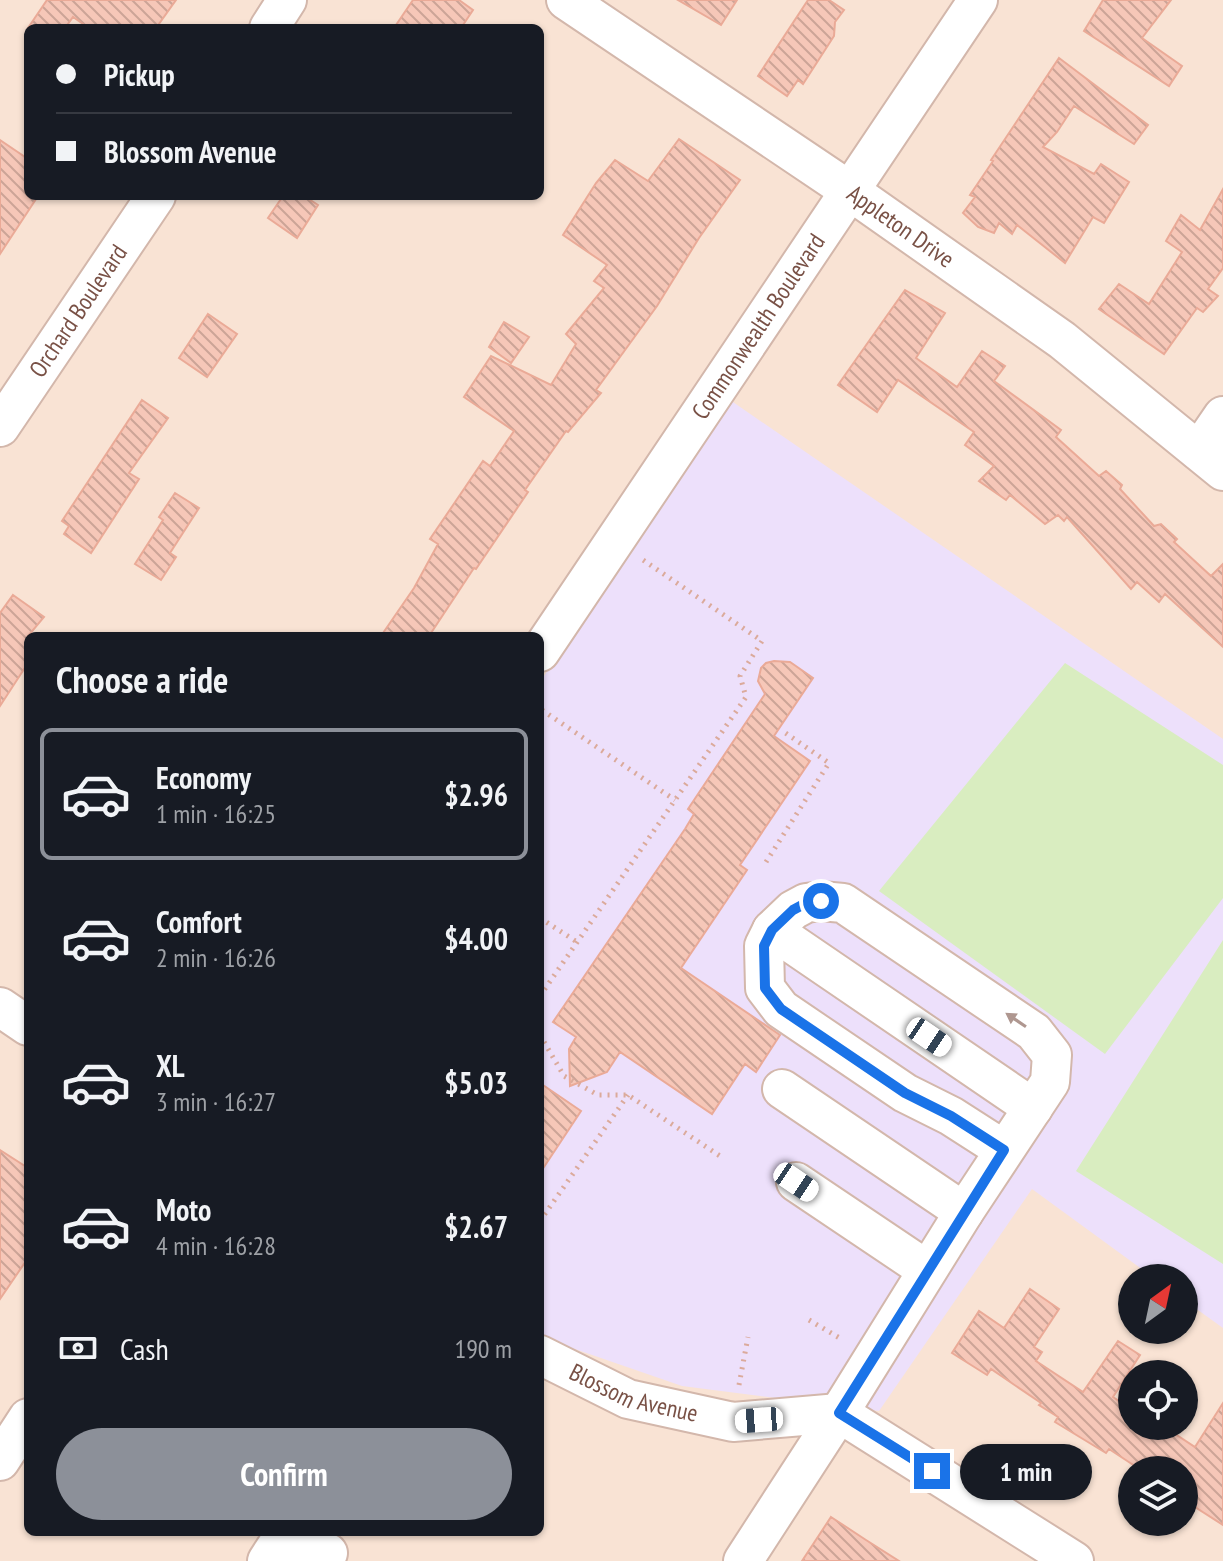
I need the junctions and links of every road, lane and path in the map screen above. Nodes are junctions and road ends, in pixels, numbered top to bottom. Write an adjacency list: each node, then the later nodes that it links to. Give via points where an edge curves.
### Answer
1 (287, 0): 4 (street)
2 (566, 0): 5 (street, Appleton Drive)
3 (978, 0): 5 (street, Commonwealth Boulevard)
4 (272, 24)
5 (850, 191): 9 (street, Appleton Drive, via 1062,340); 11 (street, Commonwealth Boulevard)
6 (153, 200): 8 (street, Orchard Boulevard)
7 (1223, 416): 9 (street)
8 (0, 427)
9 (1211, 461)
10 (643, 560): 14 (path, via 762,641 740,676 746,697)
11 (544, 646)
12 (544, 711): 14 (path)
13 (784, 732): 15 (path, via 829,763)
14 (675, 800): 18 (path)
15 (766, 862)
16 (544, 921): 18 (path)
17 (772, 930): 25 (street); 25 (street, one-way to 17, via 1052,1055 1034,1032 843,903 806,903); 26 (street, via 764,946 765,988 781,1009 905,1093)
18 (577, 942): 19 (path)
19 (544, 990)
20 (0, 1007): 21 (street)
21 (24, 1023)
22 (544, 1040): 24 (path, via 564,1076 598,1095)
23 (782, 1089): 29 (street)
24 (628, 1095): 27 (path); 30 (path)
25 (1042, 1095): 26 (street)
26 (1004, 1150): 29 (street)
27 (723, 1158)
28 (796, 1182): 31 (street)
29 (964, 1212): 31 (street)
30 (544, 1215)
31 (927, 1270): 37 (street)
32 (809, 1320): 34 (path)
33 (748, 1337): 36 (path)
34 (843, 1340)
35 (544, 1357): 37 (street, Blossom Avenue, via 628,1399 733,1422)
36 (739, 1385)
37 (839, 1413): 42 (street); 43 (street)
38 (24, 1424): 39 (street)
39 (0, 1461)
40 (331, 1549): 41 (street, via 278,1544)
41 (267, 1561)
42 (743, 1561)
43 (1074, 1561)

